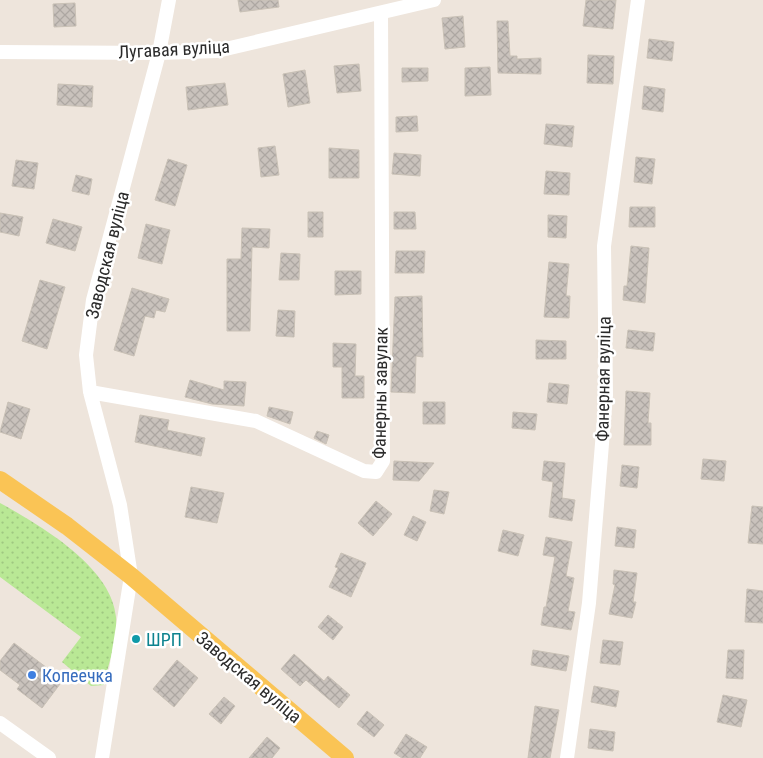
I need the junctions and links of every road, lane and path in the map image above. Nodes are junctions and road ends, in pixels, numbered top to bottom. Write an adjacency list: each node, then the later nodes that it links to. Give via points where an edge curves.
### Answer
1 (169, 0): 6 (street, Заводская вуліца)
2 (434, 0): 4 (street, Лугавая вуліца)
3 (638, 0): 14 (street, Фанерная вуліца, via 604,246 606,395 589,603)
4 (381, 13): 6 (street, Лугавая вуліца, via 218,50); 7 (street, Фанерны завулак, via 382,460 376,472 364,471 256,420)
5 (0, 52): 6 (street, Лугавая вуліца)
6 (159, 53): 7 (street, Заводская вуліца, via 93,300 86,355)
7 (90, 392): 9 (street, Заводская вуліца, via 120,504)
8 (0, 480): 9 (main road, Заводская вуліца)
9 (131, 576): 12 (street); 13 (main road, Заводская вуліца)
10 (0, 724): 11 (street)
11 (49, 758)
12 (102, 758)
13 (345, 758)
14 (567, 758)

